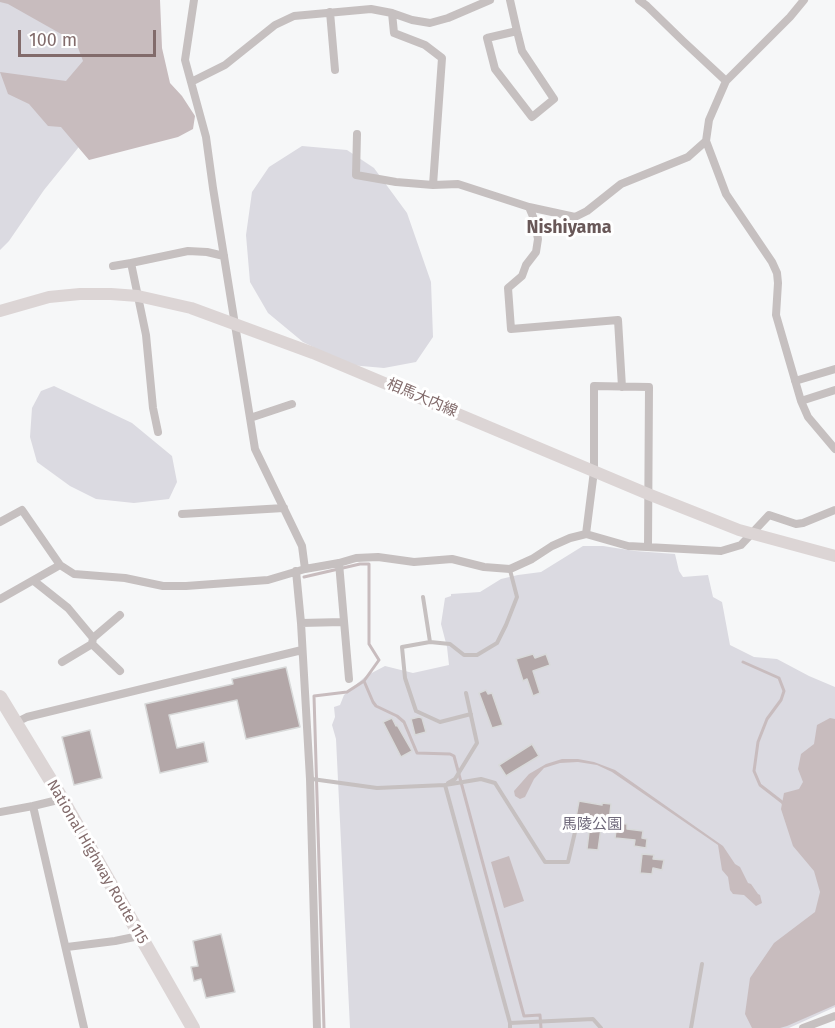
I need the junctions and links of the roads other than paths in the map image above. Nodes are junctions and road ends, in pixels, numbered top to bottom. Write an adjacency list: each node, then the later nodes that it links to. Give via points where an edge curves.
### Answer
1 (194, 0): 11 (street, via 185,60)
2 (490, 0): 7 (street, via 430,22)
3 (510, 0): 8 (street)
4 (639, 0): 10 (street)
5 (804, 0): 10 (street)
6 (330, 12): 7 (street, via 371,9); 9 (street); 11 (street, via 294,16 275,25 225,65)
7 (392, 13): 14 (street, via 394,33 424,45 442,58)
8 (517, 31): 8 (street, via 522,51 554,99 532,117 495,69 487,38)
9 (335, 70)
10 (726, 81): 13 (street, via 709,120)
11 (191, 82): 16 (street, via 206,137)
12 (357, 134): 14 (street, via 356,175)
13 (706, 141): 15 (street, via 688,157 621,184 575,217); 23 (street, via 726,194 777,273 776,315)
14 (433, 185): 15 (street, via 458,184)
15 (529, 207): 24 (street, via 538,239 536,252 522,276 508,288 511,329 618,320)
16 (224, 256): 17 (street, via 188,251); 21 (street)
17 (131, 263): 18 (street); 19 (street)
18 (113, 266)
19 (138, 296): 20 (main road, 相馬大内線, via 49,297); 21 (main road, 相馬大内線, via 191,308); 29 (street)
20 (0, 310)
21 (236, 324): 28 (street); 31 (main road, 相馬大内線)
22 (835, 369): 23 (street)
23 (795, 381): 26 (street)
24 (622, 387): 31 (street, via 594,387); 32 (street, via 649,387)
25 (835, 390): 26 (street)
26 (801, 401): 30 (street, via 808,417)
27 (292, 404): 28 (street)
28 (250, 418): 33 (street, via 255,449)
29 (158, 432)
30 (835, 449)
31 (594, 471): 32 (main road, 相馬大内線); 37 (street)
32 (648, 494): 38 (street); 39 (main road, 相馬大内線, via 739,530)
33 (284, 508): 35 (street); 43 (street, via 302,546)
34 (835, 510): 38 (street, via 796,524 769,515 741,545 721,551)
35 (182, 514)
36 (0, 522): 41 (street, via 22,510)
37 (586, 534): 38 (street, via 628,546); 42 (street, via 552,546)
38 (648, 547)
39 (835, 556)
40 (339, 563): 42 (street, via 378,556 414,562 452,559); 43 (street); 48 (street)
41 (60, 565): 43 (street, via 74,574 163,586 268,580); 44 (street)
42 (510, 569): 51 (lane, via 517,597 497,643 477,655 464,655 450,644)
43 (300, 570): 49 (street)
44 (34, 581): 46 (street); 50 (street, via 68,608)
45 (423, 597): 51 (lane)
46 (0, 599)
47 (120, 615): 50 (street)
48 (343, 622): 49 (street); 55 (street)
49 (301, 623): 52 (street)
50 (92, 641): 53 (street); 54 (street)
51 (430, 642): 58 (lane, via 402,647 405,678 416,711 440,722)
52 (302, 650): 59 (street); 60 (street)
53 (62, 662)
54 (120, 671)
55 (349, 679)
56 (466, 693): 58 (lane)
57 (0, 697): 59 (highway, National Highway Route 115)
58 (471, 714): 61 (lane, via 477,743 455,779)
59 (15, 723): 62 (highway, National Highway Route 115)
60 (310, 779): 61 (lane, via 376,788); 73 (street)
61 (445, 785): 65 (lane, via 481,778 495,783 545,862 567,862); 70 (lane)
62 (62, 799): 63 (street); 66 (highway, National Highway Route 115)
63 (33, 806): 64 (street); 67 (street)
64 (0, 812)
65 (575, 832)
66 (140, 936): 67 (street); 72 (highway, National Highway Route 115)
67 (67, 947): 71 (street)
68 (702, 964): 75 (lane)
69 (835, 1016): 76 (street)
70 (510, 1026): 74 (lane, via 593,1019)
71 (84, 1028)
72 (193, 1028)
73 (317, 1028)
74 (601, 1028)
75 (691, 1028)
76 (803, 1028)

